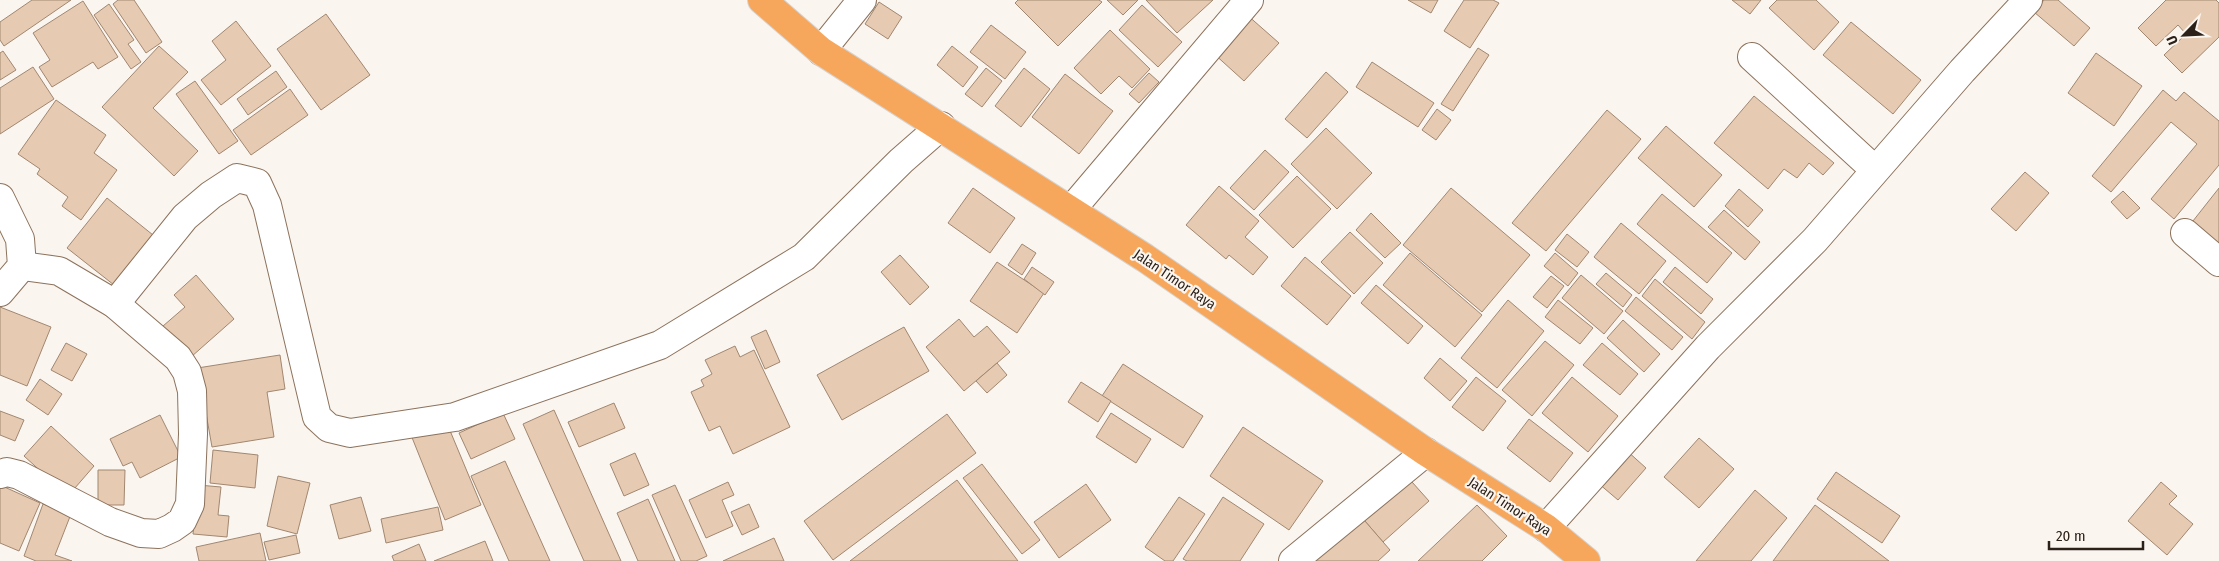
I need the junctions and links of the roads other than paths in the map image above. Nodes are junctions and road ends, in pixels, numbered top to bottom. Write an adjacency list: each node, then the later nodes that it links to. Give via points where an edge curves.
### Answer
1 (762, 0): 5 (highway, Jalan Timor Raya)
2 (862, 0): 5 (street)
3 (1249, 0): 10 (street)
4 (2028, 0): 8 (street)
5 (821, 51): 7 (highway, Jalan Timor Raya)
6 (1752, 57): 8 (street)
7 (941, 126): 10 (highway, Jalan Timor Raya); 15 (street, via 804,257 660,345 455,417 350,433 329,428 317,417 267,205 257,183 237,178 185,217)
8 (1875, 170): 18 (street, via 1815,240 1708,347)
9 (0, 198): 13 (street, via 20,239)
10 (1071, 210): 16 (highway, Jalan Timor Raya)
11 (2186, 233): 12 (street)
12 (2219, 262)
13 (22, 266): 14 (street); 15 (street, via 59,271)
14 (0, 292)
15 (115, 304): 17 (street, via 158,339 187,372 192,391 193,434 190,504 182,521 159,534 141,533 110,522 18,475)
16 (1426, 452): 18 (highway, Jalan Timor Raya); 19 (street)
17 (0, 474)
18 (1546, 528): 20 (highway, Jalan Timor Raya)
19 (1293, 561)
20 (1586, 561)

